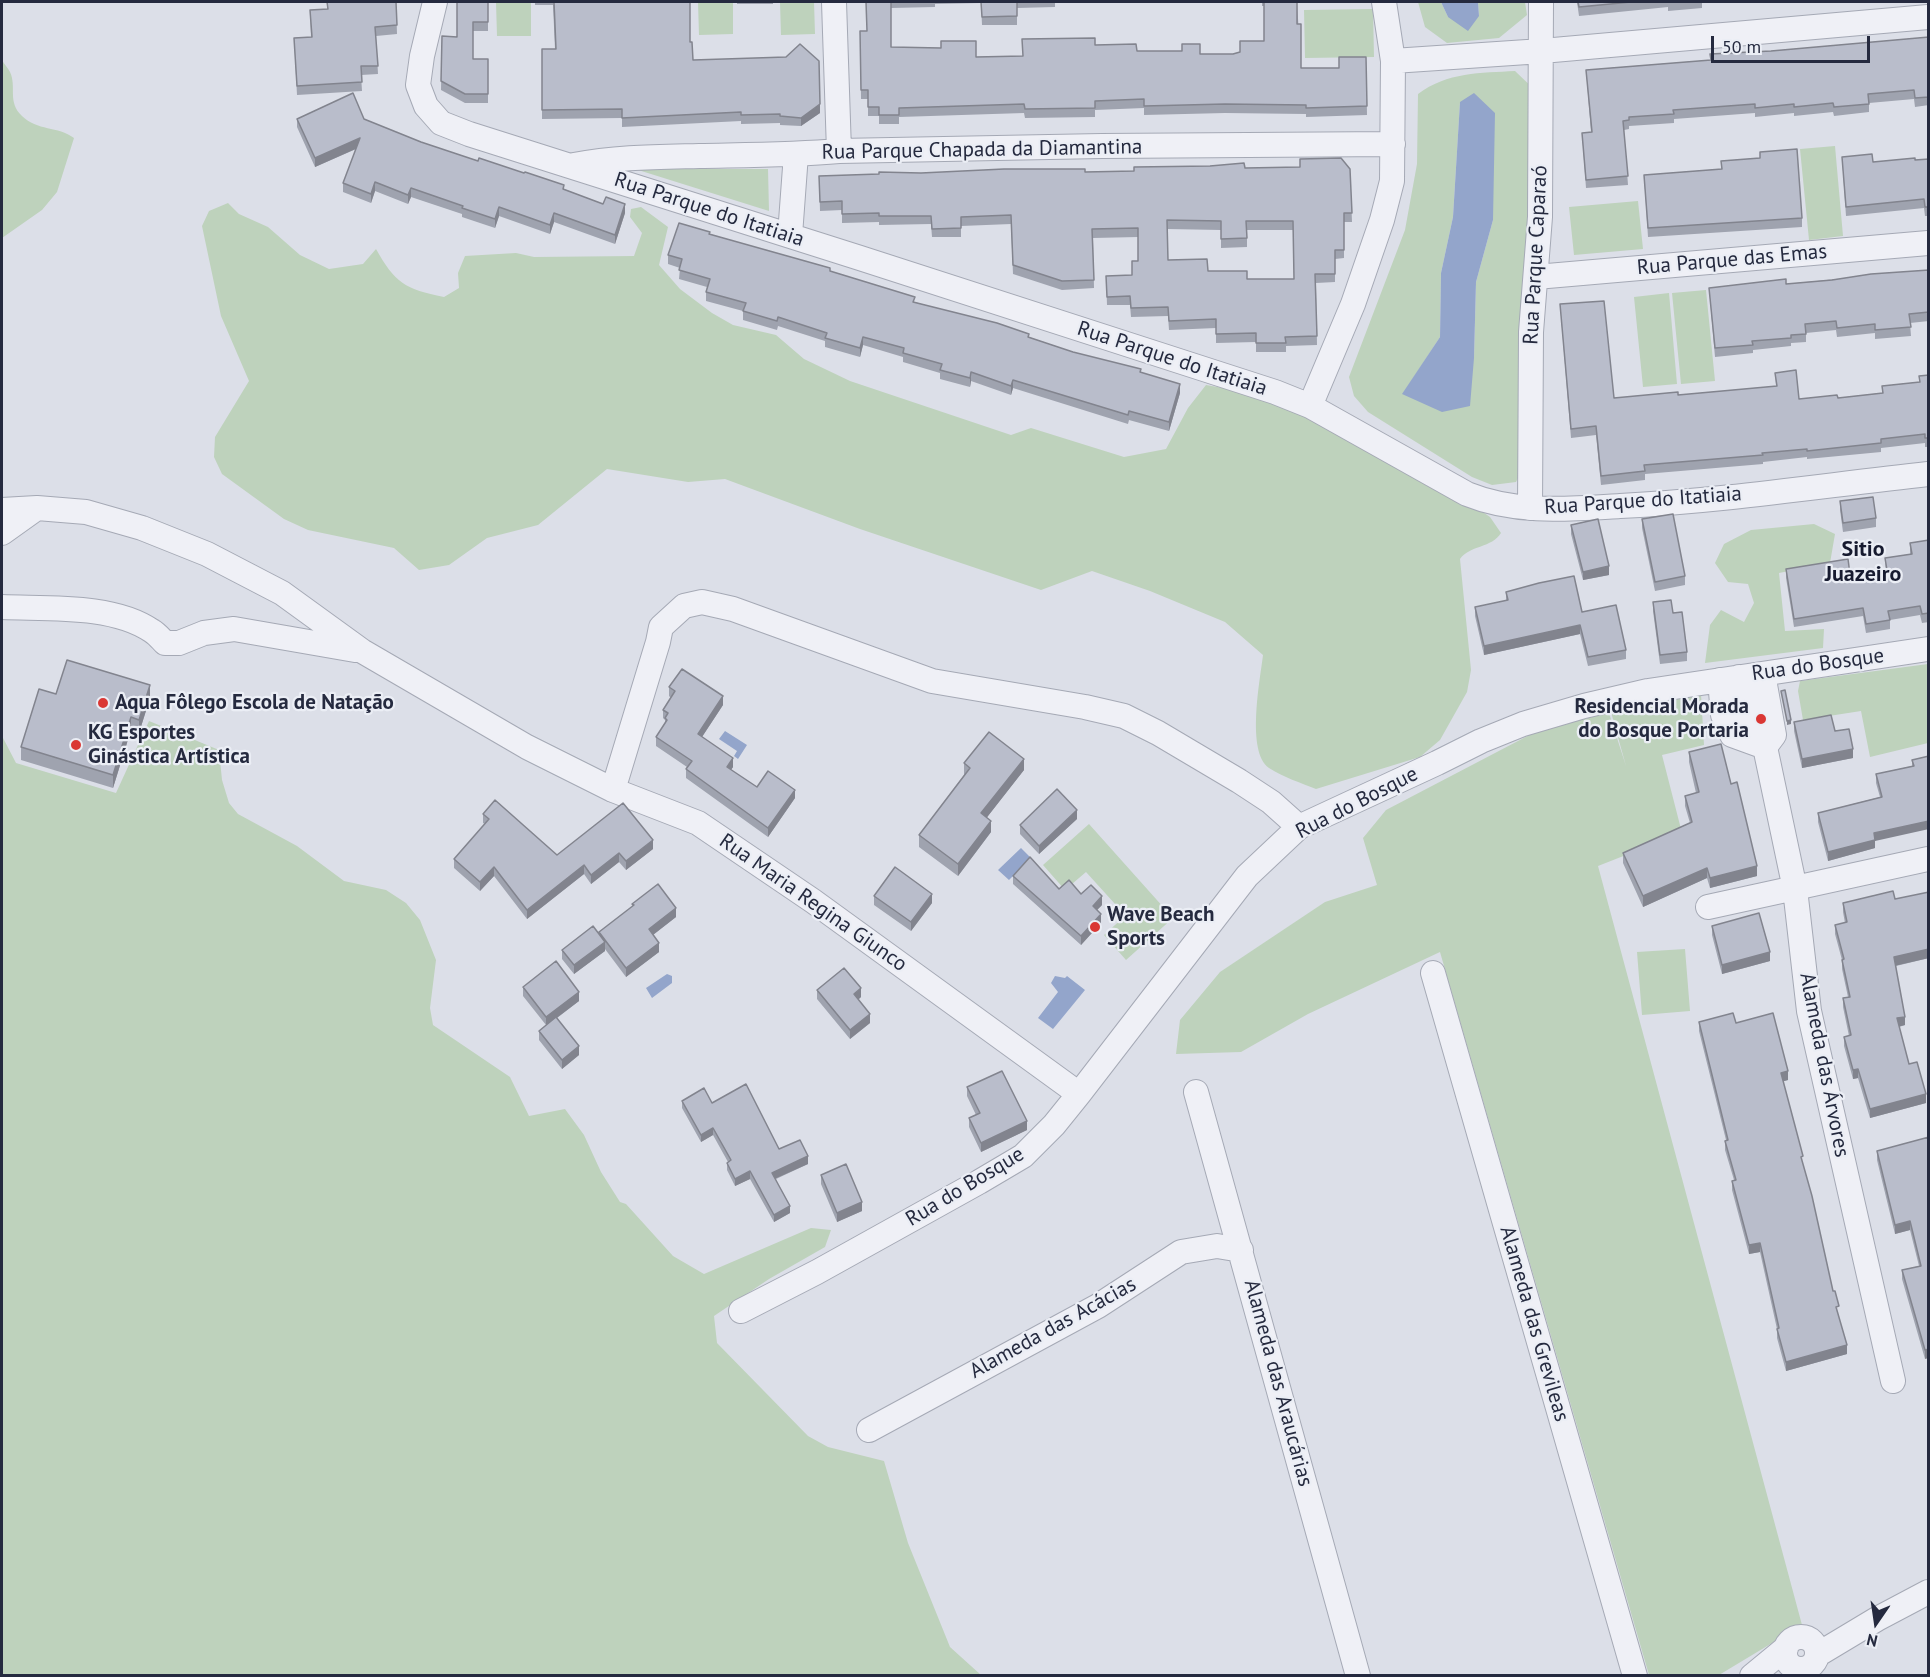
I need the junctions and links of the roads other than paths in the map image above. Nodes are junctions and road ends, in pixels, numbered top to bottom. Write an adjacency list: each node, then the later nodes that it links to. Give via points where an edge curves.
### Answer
1 (435, 2): 11 (street, Rua Parque do Itatiaia, via 418,85 426,106 441,123)
2 (834, 2): 9 (street)
3 (1384, 2): 7 (street)
4 (1541, 2): 6 (street, Rua Parque Caparaó)
5 (1929, 17): 6 (street)
6 (1542, 51): 7 (street); 14 (street, Rua Parque Caparaó)
7 (1393, 61): 8 (street)
8 (1393, 144): 9 (street, Rua Parque Chapada da Diamantina); 15 (street, via 1392,181 1382,220 1353,304)
9 (839, 151): 10 (street, Rua Parque Chapada da Diamantina)
10 (796, 154): 11 (street, Rua Parque Chapada da Diamantina, via 615,158); 12 (street)
11 (571, 166): 12 (street, Rua Parque do Itatiaia)
12 (790, 235): 15 (street, Rua Parque do Itatiaia)
13 (1929, 243): 14 (street, Rua Parque das Emas)
14 (1536, 277): 18 (street, Rua Parque Caparaó, via 1531,332)
15 (1310, 406): 18 (street, Rua Parque do Itatiaia, via 1467,494 1511,507)
16 (1929, 474): 18 (street, Rua Parque do Itatiaia, via 1669,503)
17 (37, 508): 19 (street); 20 (street); 23 (street, via 86,512 142,528 207,554 282,593)
18 (1530, 508)
19 (2, 510)
20 (2, 533)
21 (2, 607): 23 (street, via 120,616 151,630 165,643 234,629)
22 (1929, 649): 24 (street, Rua do Bosque)
23 (362, 651): 26 (street, Rua Maria Regina Giunco, via 527,747)
24 (1741, 677): 25 (street, Alameda das Árvores, via 1774,735); 25 (street, via 1723,715 1732,735); 27 (street, Rua do Bosque, via 1648,691 1523,724)
25 (1765, 747): 29 (street, Alameda das Árvores)
26 (613, 790): 27 (street, via 661,627 684,606 702,602 733,609 932,681 1124,716 1239,781); 33 (street, Rua Maria Regina Giunco, via 698,823)
27 (1299, 827): 33 (street, Rua do Bosque, via 1247,876)
28 (1929, 859): 29 (street)
29 (1795, 889): 30 (street); 36 (street, Alameda das Árvores, via 1809,1011)
30 (1708, 907)
31 (1433, 973): 41 (street, Alameda das Grevileas)
32 (1196, 1092): 34 (street, Alameda das Araucárias)
33 (1079, 1094): 35 (street, Rua do Bosque, via 1023,1156)
34 (1241, 1250): 37 (street, Alameda das Acácias, via 1217,1246 1182,1252 1098,1306); 40 (street, Alameda das Araucárias)
35 (741, 1311)
36 (1893, 1381)
37 (868, 1430)
38 (1929, 1592): 39 (street, via 1878,1618 1842,1627)
39 (1800, 1663): 42 (street)
40 (1359, 1676)
41 (1635, 1676)
42 (1752, 1676)

